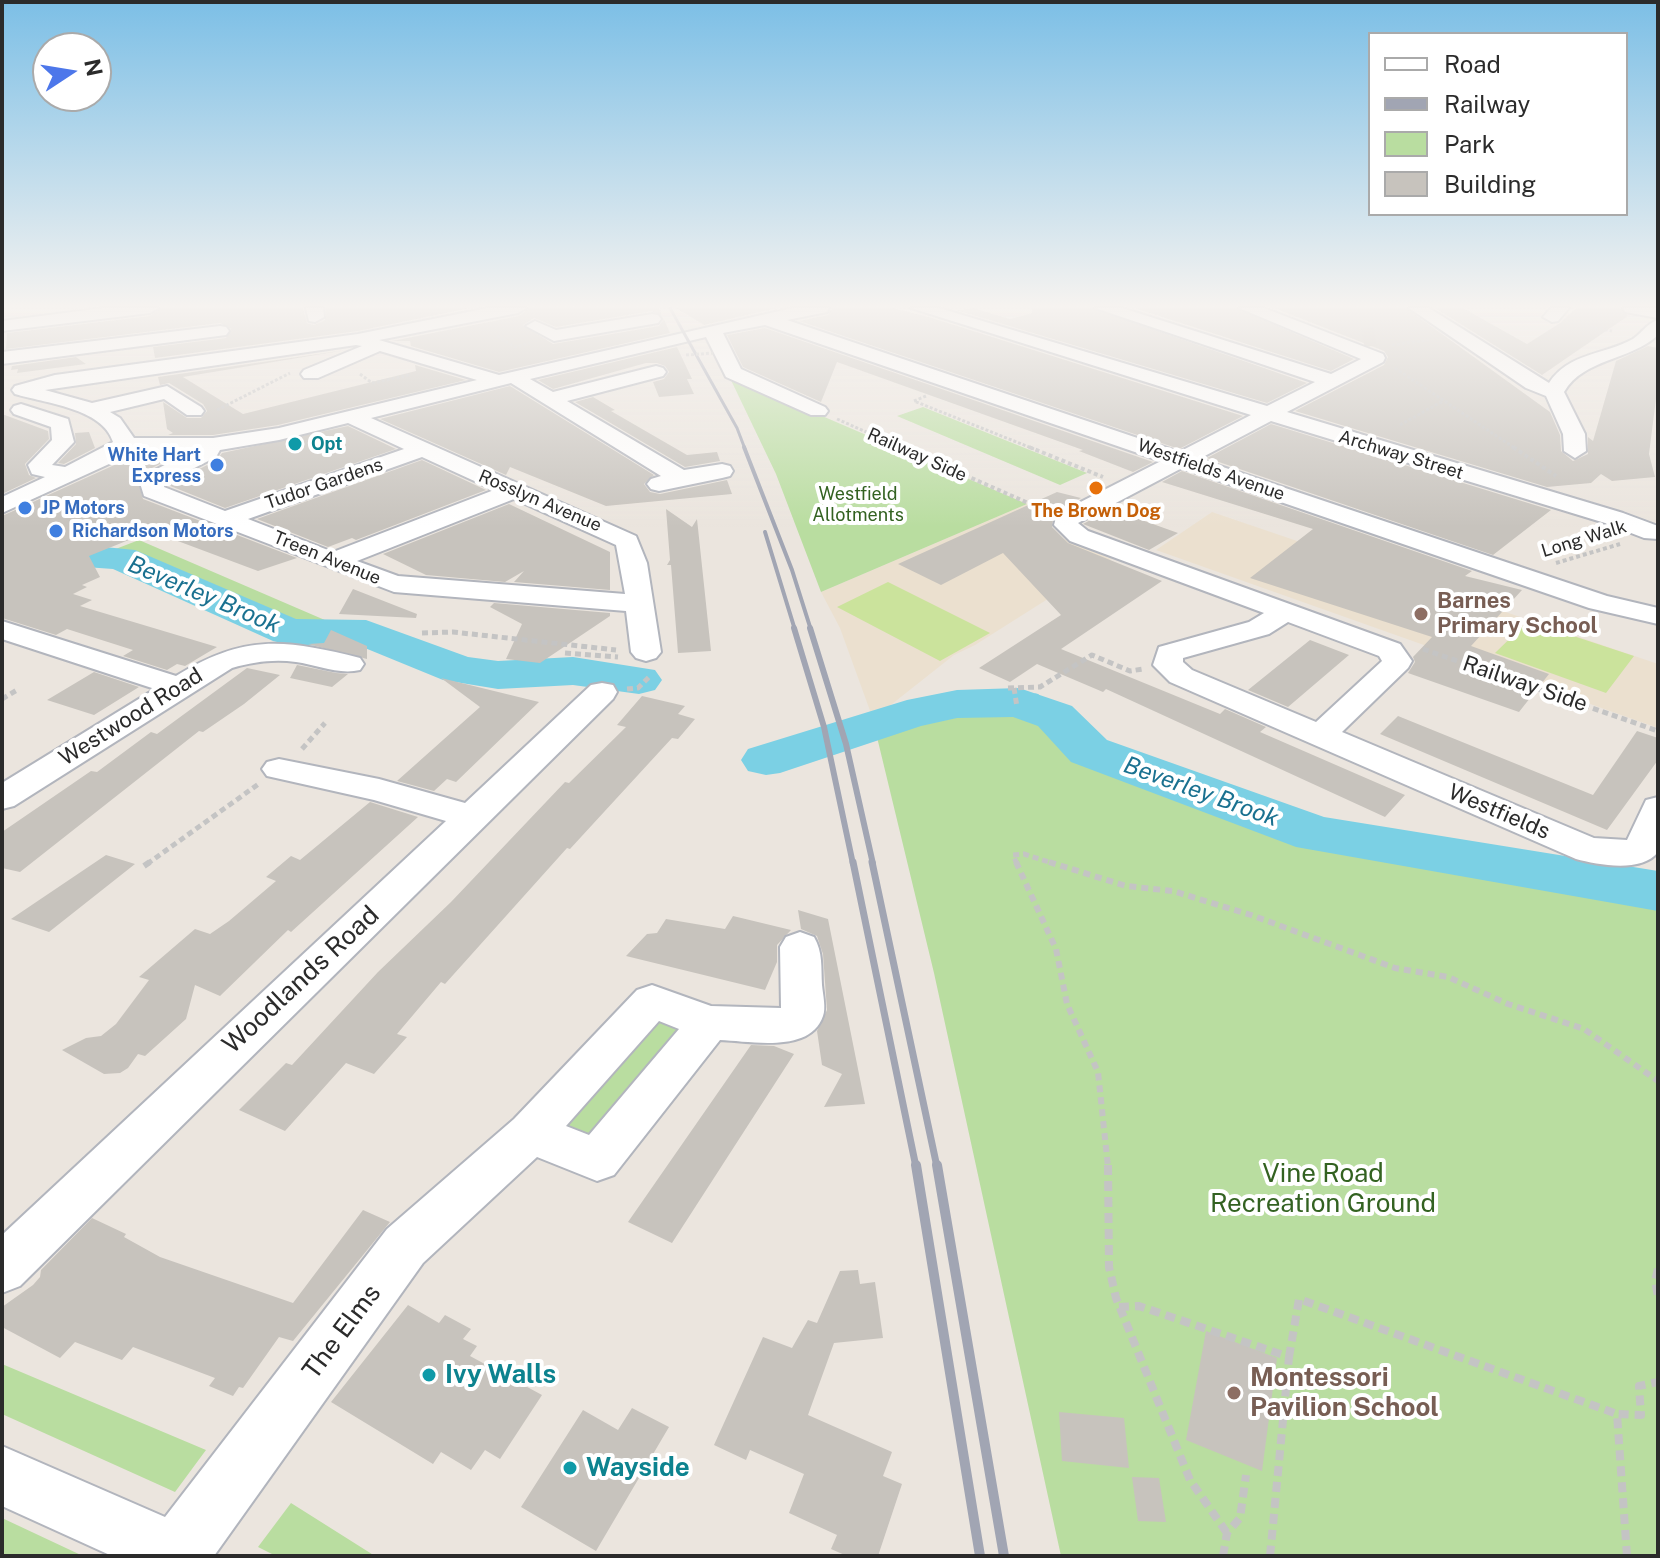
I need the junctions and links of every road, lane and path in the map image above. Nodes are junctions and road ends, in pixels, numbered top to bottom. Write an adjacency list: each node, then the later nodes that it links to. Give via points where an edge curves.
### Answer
1 (57, 381): 13 (street)
2 (268, 381): 20 (path)
3 (493, 381): 22 (street)
4 (510, 381): 16 (street)
5 (640, 381): 16 (street, via 652,381)
6 (750, 381): 19 (street)
7 (940, 381): 28 (street, Westfields Avenue)
8 (1155, 381): 21 (street, Archway Street)
9 (1333, 381): 21 (street)
10 (1416, 381): 17 (path)
11 (1528, 381): 14 (street)
12 (1561, 381): 14 (street)
13 (19, 389): 18 (street); 30 (street, via 6,405 61,423 63,442 40,469)
14 (1554, 392): 27 (street, via 1574,434)
15 (927, 395): 32 (path, via 914,401)
16 (549, 399): 29 (street, via 670,481)
17 (1443, 401): 23 (path); 31 (path)
18 (91, 410): 20 (street, via 167,392); 24 (street, via 118,428)
19 (818, 411): 35 (path, Railway Side)
20 (202, 412)
21 (1266, 415): 28 (street); 37 (street, Archway Street)
22 (349, 416): 25 (street); 26 (street, Rosslyn Avenue)
23 (1400, 425)
24 (125, 444): 25 (street); 30 (street)
25 (213, 445): 36 (street, Treen Avenue, via 157,478 151,487)
26 (422, 450): 33 (street, Rosslyn Avenue); 36 (street, Tudor Gardens)
27 (1575, 451)
28 (1180, 460): 32 (street); 39 (street, Westfields Avenue)
29 (722, 471)
30 (68, 475): 34 (street)
31 (1558, 477)
32 (1126, 486): 41 (street, via 1066,519 1066,525 1079,536)
33 (515, 490): 38 (street); 40 (street, Rosslyn Avenue, via 627,541 633,551)
34 (2, 506)
35 (1043, 510)
36 (225, 519): 38 (street, Treen Avenue)
37 (1653, 533): 39 (path, Long Walk)
38 (335, 560): 40 (street, Treen Avenue, via 376,579 417,587)
39 (1518, 573): 42 (street, Westfields Avenue)
40 (637, 602): 47 (street, Rosslyn Avenue)
41 (1286, 612): 45 (street); 49 (street, via 1259,628 1169,653)
42 (1658, 616)
43 (2, 630): 50 (street)
44 (422, 633): 47 (path, via 453,632)
45 (1394, 645): 56 (path, Railway Side); 57 (street, via 1393,668)
46 (565, 653): 47 (path)
47 (649, 656): 52 (path)
48 (349, 664): 50 (street, Westwood Road, via 265,651 222,661)
49 (1168, 665): 54 (path, via 1130,671 1092,655 1040,687 1011,688); 57 (street, Westfields, via 1181,676)
50 (178, 687): 59 (street, Westwood Road)
51 (17, 690): 53 (path)
52 (620, 690): 61 (street, Woodlands Road)
53 (2, 699)
54 (1017, 707)
55 (325, 723): 58 (path)
56 (1658, 731)
57 (1319, 736): 60 (street, Westfields, via 1589,850 1629,853 1642,848)
58 (279, 769): 61 (street); 62 (path)
59 (2, 798)
60 (1658, 808)
61 (473, 817): 67 (street, Woodlands Road)
62 (144, 866)
63 (800, 947): 64 (street, via 803,1014 789,1025)
64 (709, 1023): 66 (street, The Elms, via 652,1001); 66 (street, via 598,1169)
65 (1658, 1081): 70 (path, via 1584,1029 1448,977 1395,968 1238,911 1173,891 1126,886 1021,851 1013,855 1051,936 1067,1004 1098,1072 1109,1177 1109,1267)
66 (531, 1133): 77 (street, The Elms, via 405,1246)
67 (2, 1269)
68 (1658, 1269): 69 (path)
69 (1658, 1296)
70 (1119, 1307): 71 (path, via 1139,1306); 76 (path, via 1190,1480)
71 (1289, 1357): 73 (path, via 1299,1299); 79 (path)
72 (1658, 1382): 73 (path, via 1639,1386 1641,1415)
73 (1617, 1414): 80 (path)
74 (1246, 1475): 76 (path, via 1240,1518)
75 (2, 1476): 77 (street)
76 (1227, 1533): 78 (path)
77 (180, 1554)
78 (1223, 1556)
79 (1270, 1556)
80 (1627, 1556)

